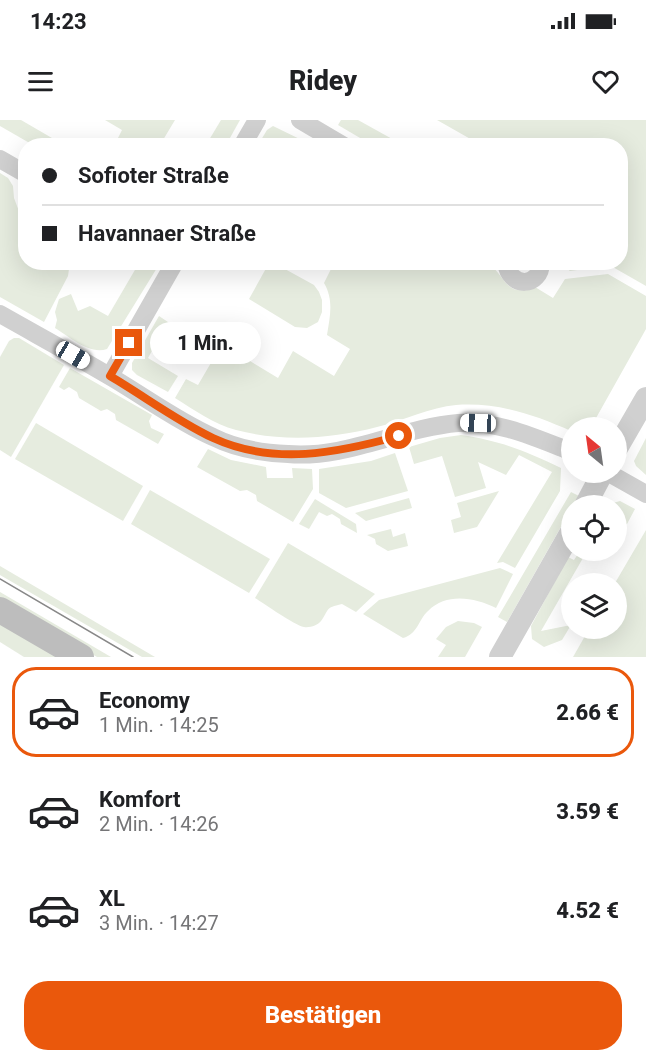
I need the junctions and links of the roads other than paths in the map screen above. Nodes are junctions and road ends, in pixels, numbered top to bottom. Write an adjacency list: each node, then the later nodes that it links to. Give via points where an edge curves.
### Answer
1 (257, 120): 3 (street)
2 (300, 120): 4 (street)
3 (247, 138)
4 (330, 138)
5 (170, 270): 9 (street)
6 (509, 270): 7 (street, via 514,280 521,282 534,279)
7 (539, 270)
8 (0, 314): 9 (street)
9 (110, 376): 12 (street, via 214,438 273,453 314,454 352,449 459,423 502,428)
10 (646, 398): 11 (street)
11 (627, 431)
12 (561, 448)
13 (626, 483): 14 (street)
14 (646, 494)
15 (561, 549): 18 (street)
16 (0, 610): 17 (main road)
17 (81, 657)
18 (500, 657)

